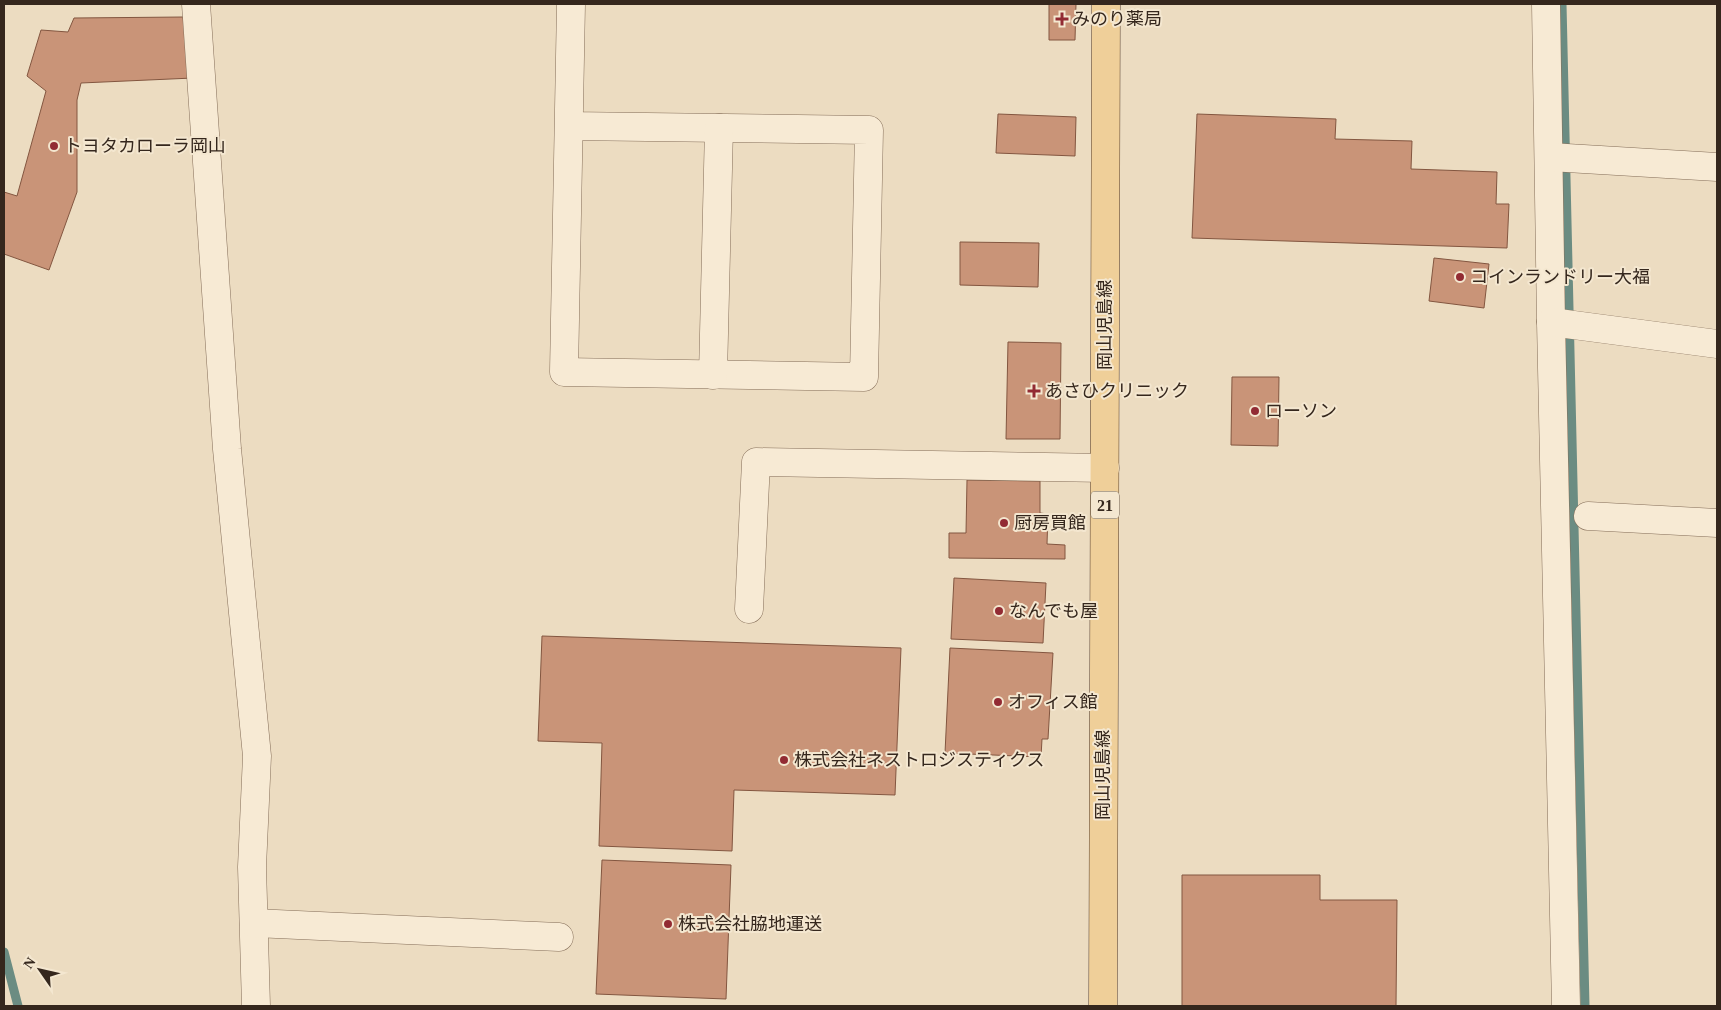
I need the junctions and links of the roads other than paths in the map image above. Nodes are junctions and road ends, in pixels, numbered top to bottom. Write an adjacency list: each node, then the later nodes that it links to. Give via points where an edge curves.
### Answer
1 (196, 4): 16 (street, via 227,449 257,756 252,867)
2 (571, 4): 5 (street)
3 (1106, 4): 12 (main road, 岡山児島線 / 21)
4 (1546, 4): 7 (street)
5 (569, 126): 6 (street); 11 (street, via 564,372)
6 (719, 128): 11 (street); 11 (street, via 869,130 864,377)
7 (1560, 158): 8 (street); 9 (street)
8 (1717, 167)
9 (1562, 323): 10 (street); 20 (street)
10 (1717, 344)
11 (712, 375)
12 (1105, 468): 15 (street, via 756,462); 19 (main road, 岡山児島線 / 21)
13 (1588, 516): 14 (street)
14 (1717, 523)
15 (750, 609)
16 (254, 923): 17 (street); 18 (street)
17 (559, 937)
18 (256, 1006)
19 (1103, 1006)
20 (1566, 1006)

